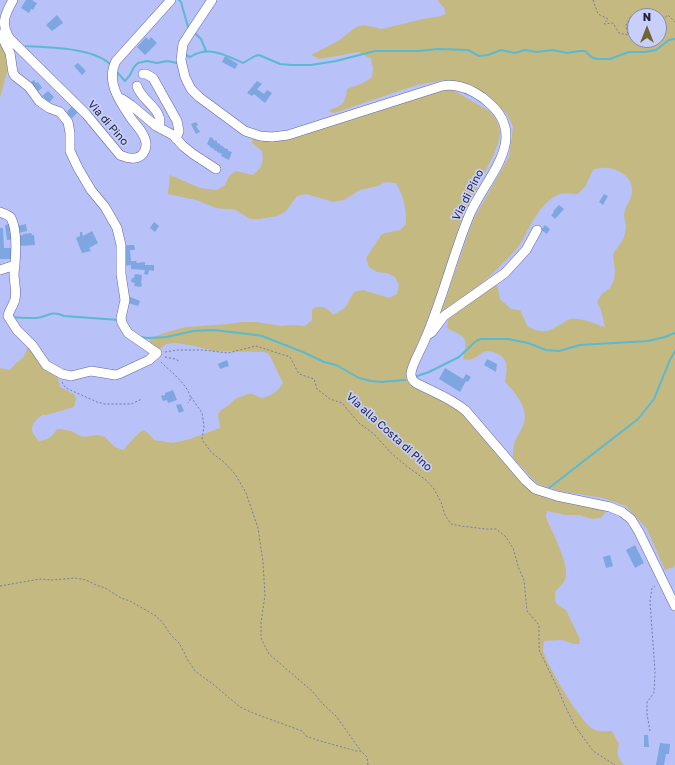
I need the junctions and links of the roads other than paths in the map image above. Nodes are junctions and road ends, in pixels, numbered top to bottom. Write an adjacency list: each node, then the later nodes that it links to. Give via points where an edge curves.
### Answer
1 (13, 0): 4 (street, via 5,14)
2 (171, 0): 7 (street, Via di Pino, via 116,61 112,77)
3 (212, 0): 19 (street, Via di Pino, via 183,44 181,60 185,77 199,97 245,131 260,136 288,136 442,86 457,86 467,90 487,101 498,112 504,122 506,143 469,215)
4 (6, 32): 7 (street, Via di Pino, via 10,39 86,114 120,155 134,159 144,152 145,139); 18 (street, via 2,37 10,53 13,73 30,87 39,101 60,112 68,122 70,150 78,168 117,228 121,245 125,300 122,324 128,333 157,353 119,374 91,371 71,376 46,365 33,346)
5 (143, 74): 9 (street, via 153,78 177,121 179,131)
6 (137, 86): 8 (street, via 138,91 159,116)
7 (118, 98): 8 (street)
8 (159, 127): 9 (street)
9 (176, 139): 10 (street)
10 (216, 169)
11 (0, 212): 12 (street)
12 (11, 218): 13 (street); 15 (street, via 16,244)
13 (0, 220)
14 (537, 230): 19 (street, via 526,250 505,274 444,316)
15 (15, 265): 16 (street); 18 (street, via 15,297 13,307 8,313)
16 (0, 270)
17 (0, 314): 18 (street, via 8,325)
18 (14, 326)
19 (427, 336): 20 (street, Via di Pino, via 412,370 412,380 458,404 466,411 535,489 610,507 631,519)
20 (675, 606)

